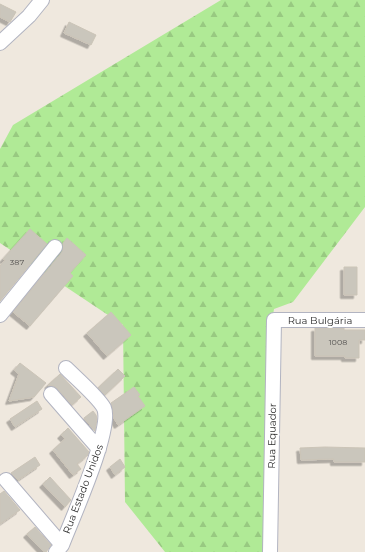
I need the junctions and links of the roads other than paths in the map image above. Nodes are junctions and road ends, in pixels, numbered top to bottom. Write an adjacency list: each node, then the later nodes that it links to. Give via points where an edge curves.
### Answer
1 (42, 0): 2 (street)
2 (0, 44)
3 (55, 247): 4 (street)
4 (1, 311)
5 (274, 320): 6 (street, Rua Bulgária); 12 (street, Rua Equador)
6 (365, 320)
7 (66, 368): 9 (street, Rua Estado Unidos, via 104,408 105,424)
8 (52, 394): 9 (street)
9 (99, 449): 11 (street, Rua Estado Unidos)
10 (6, 480): 11 (street)
11 (59, 549)
12 (270, 552)

